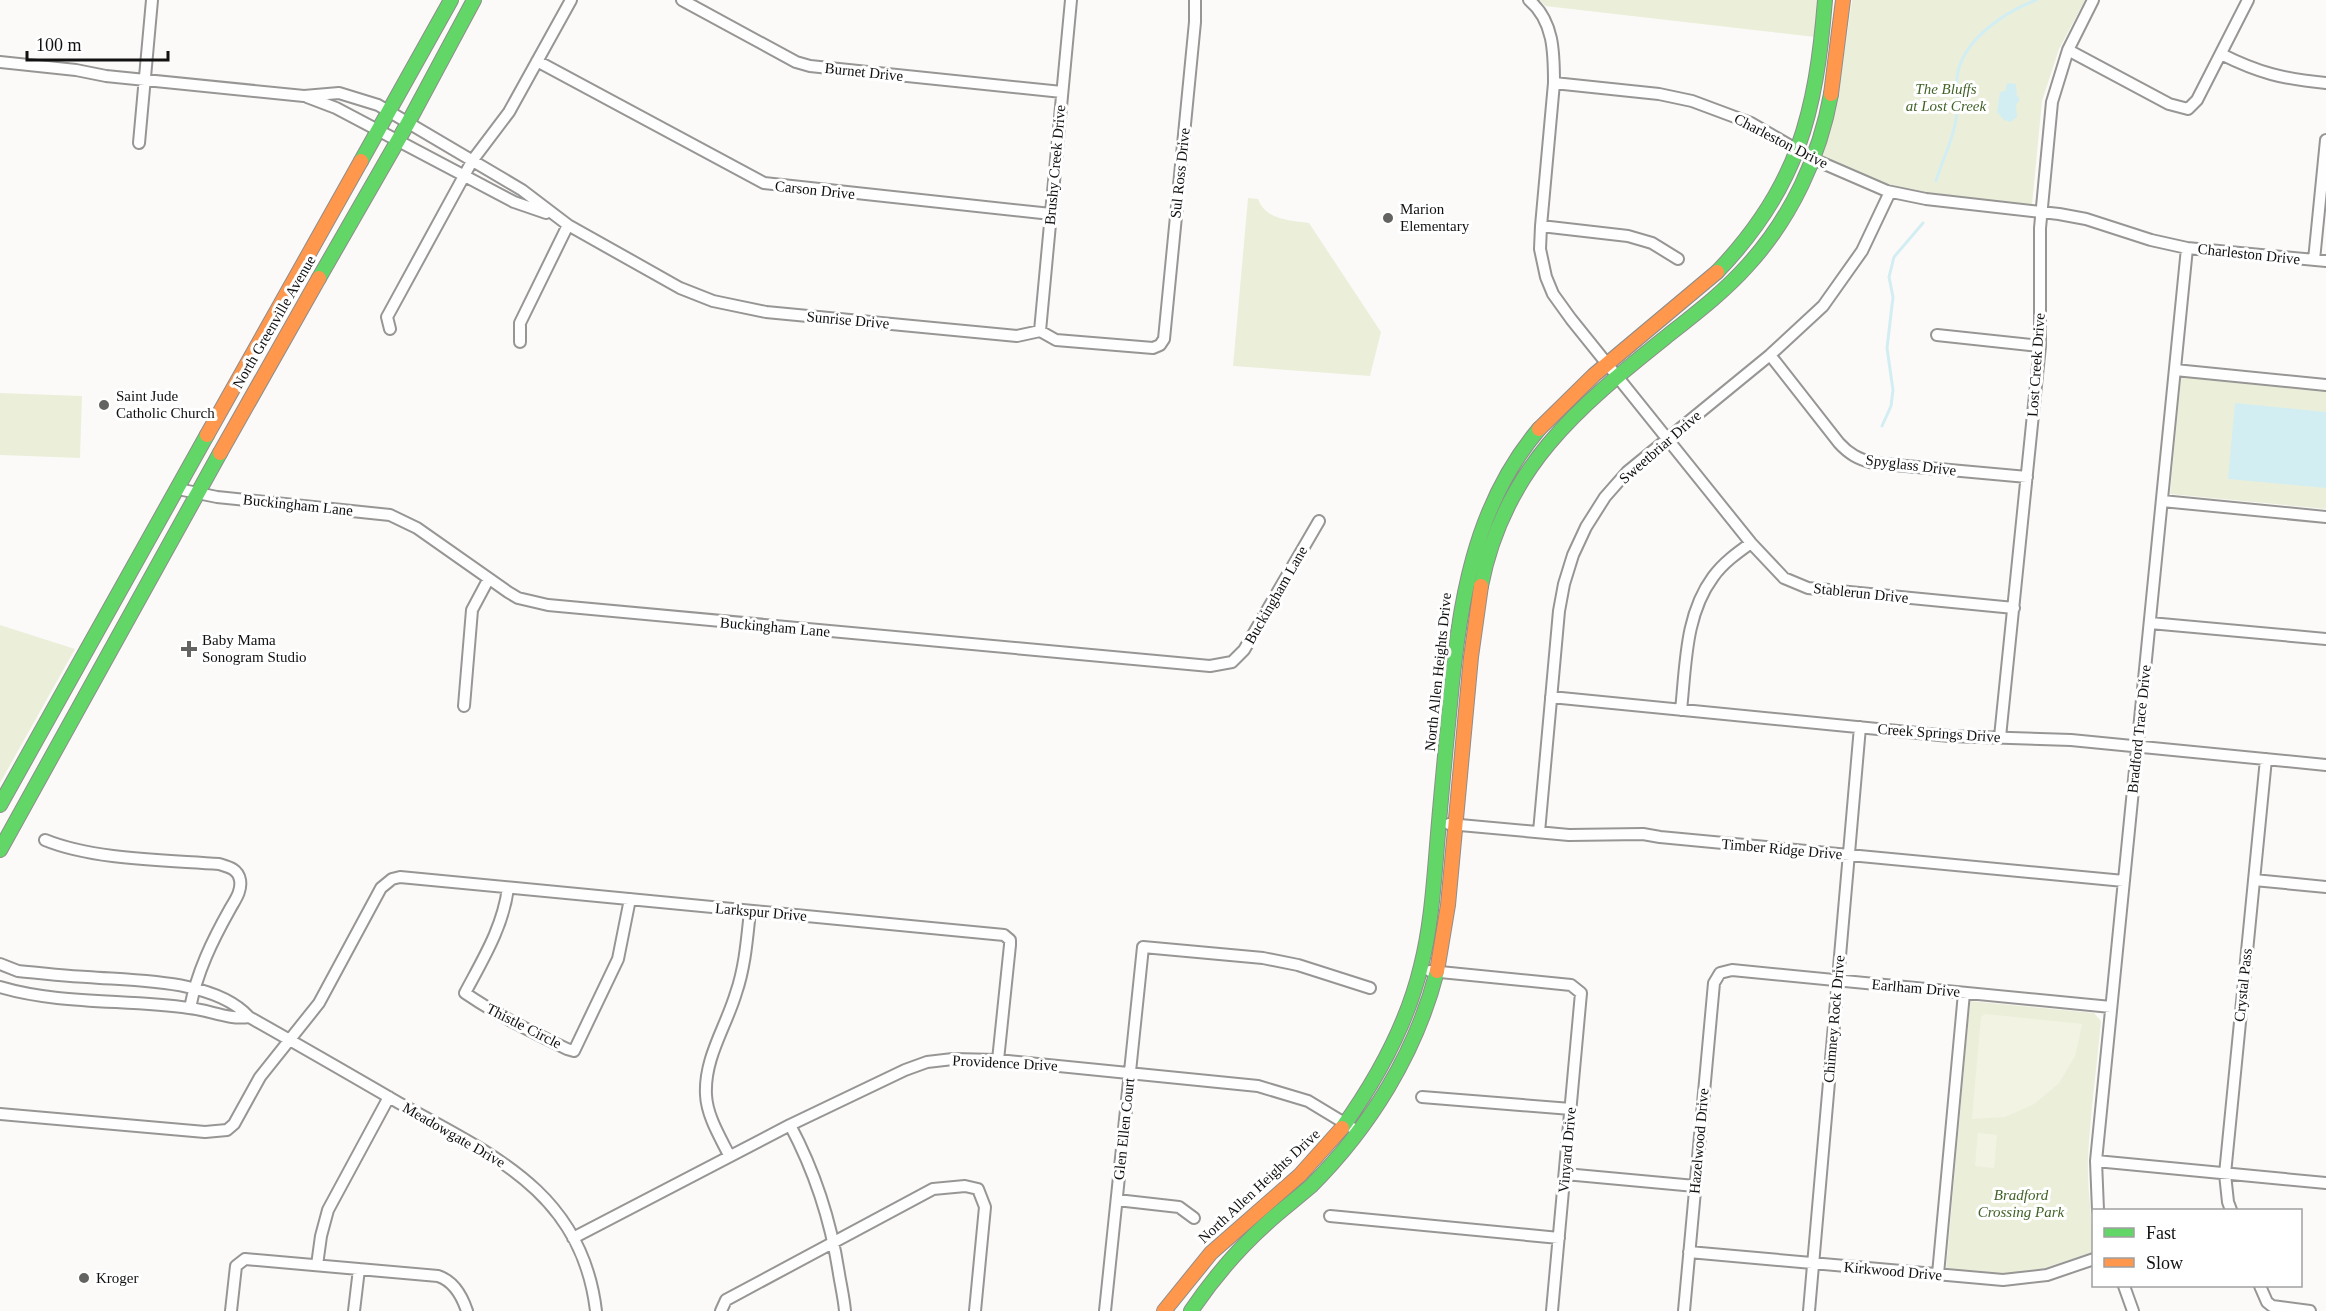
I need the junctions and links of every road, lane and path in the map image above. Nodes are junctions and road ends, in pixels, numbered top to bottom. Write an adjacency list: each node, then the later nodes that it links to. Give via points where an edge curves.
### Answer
1 (152, 0): 17 (street)
2 (451, 0): 22 (main road, North Greenville Avenue)
3 (474, 0): 23 (main road, North Greenville Avenue)
4 (571, 0): 15 (street)
5 (682, 0): 20 (street, Burnet Drive, via 810,66)
6 (1071, 0): 20 (street, Brushy Creek Drive)
7 (1195, 0): 48 (street, Sul Ross Drive, via 1164,339)
8 (1529, 0): 18 (street, via 1541,13 1552,41)
9 (1825, 0): 28 (main road, North Allen Heights Drive, via 1817,76)
10 (1843, 0): 29 (main road, North Allen Heights Drive, via 1835,76)
11 (2092, 0): 13 (street, Lost Creek Drive)
12 (2248, 0): 14 (street)
13 (2068, 50): 14 (street, via 2182,110 2197,100); 33 (street, Lost Creek Drive, via 2052,102)
14 (2220, 54): 19 (street, via 2258,72)
15 (537, 60): 30 (street, via 506,117); 34 (street, Carson Drive, via 765,183)
16 (0, 62): 17 (street, Sunrise Drive)
17 (144, 80): 21 (street, Sunrise Drive); 27 (street)
18 (1554, 83): 28 (street, Charleston Drive, via 1692,101 1751,123); 37 (street)
19 (2326, 83)
20 (1062, 92): 34 (street, Brushy Creek Drive)
21 (304, 96): 22 (street, Sunrise Drive, via 339,93 372,102); 24 (street, Sunrise Drive)
22 (390, 113): 23 (street, Sunrise Drive); 24 (main road, North Greenville Avenue)
23 (408, 123): 26 (main road, North Greenville Avenue); 30 (street, Sunrise Drive)
24 (379, 131): 26 (street, Sunrise Drive); 42 (main road, North Greenville Avenue)
25 (2326, 140): 40 (street)
26 (398, 141): 31 (street, Sunrise Drive); 43 (main road, North Greenville Avenue)
27 (139, 143)
28 (1798, 150): 29 (street, Charleston Drive); 51 (main road, North Allen Heights Drive, via 1778,194 1738,251 1714,276)
29 (1813, 159): 32 (street, Charleston Drive); 53 (main road, North Allen Heights Drive, via 1793,202 1750,263)
30 (472, 161): 31 (street); 35 (street, Sunrise Drive, via 522,190)
31 (464, 176): 35 (street, Sunrise Drive, via 514,202); 44 (street, via 387,317)
32 (1890, 192): 33 (street, Charleston Drive); 50 (street, Sweetbriar Drive, via 1844,279 1823,306)
33 (2042, 212): 38 (street, Charleston Drive, via 2086,219); 49 (street, Lost Creek Drive)
34 (1051, 214): 45 (street, Brushy Creek Drive)
35 (555, 216): 36 (street, Sunrise Drive)
36 (568, 225): 45 (street, Sunrise Drive, via 680,288 742,308 1017,336); 47 (street, via 520,323)
37 (1541, 226): 39 (street, via 1628,236 1652,243); 51 (street, via 1540,249 1549,286)
38 (2187, 248): 40 (street, Charleston Drive); 52 (street, Bradford Trace Drive)
39 (1678, 260)
40 (2314, 260): 41 (street, Charleston Drive)
41 (2326, 261)
42 (300, 268): 43 (main road); 57 (main road, North Greenville Avenue)
43 (318, 277): 58 (main road, North Greenville Avenue)
44 (390, 329)
45 (1040, 331): 48 (street, Sunrise Drive, via 1056,340 1153,348)
46 (1937, 335): 49 (street)
47 (520, 342)
48 (1160, 345)
49 (2040, 346): 56 (street, Lost Creek Drive)
50 (1770, 356): 55 (street, Sweetbriar Drive); 56 (street, Spyglass Drive, via 1839,443 1860,460)
51 (1605, 364): 53 (street); 76 (main road, North Allen Heights Drive, via 1531,437 1489,508 1474,545 1458,618)
52 (2175, 370): 54 (street); 59 (street, Bradford Trace Drive)
53 (1616, 377): 55 (street); 77 (main road, North Allen Heights Drive, via 1589,399 1544,447 1503,514 1490,548 1474,622)
54 (2326, 385)
55 (1667, 439): 62 (street, Stablerun Drive); 67 (street, Sweetbriar Drive, via 1627,472 1605,497 1573,555 1559,611)
56 (2027, 477): 64 (street, Lost Creek Drive)
57 (178, 489): 58 (street, Buckingham Lane); 75 (main road, North Greenville Avenue)
58 (197, 492): 63 (street, Buckingham Lane, via 390,516 417,528); 80 (main road, North Greenville Avenue)
59 (2162, 501): 60 (street); 65 (street, Bradford Trace Drive)
60 (2326, 517)
61 (1319, 521): 63 (street, Buckingham Lane, via 1244,650 1232,662 1210,666 548,606 518,598)
62 (1751, 543): 64 (street, Stablerun Drive, via 1784,578 1808,588); 69 (street, via 1714,575 1696,605)
63 (488, 580): 68 (street, via 472,610)
64 (2013, 608): 71 (street, Lost Creek Drive)
65 (2150, 622): 66 (street); 72 (street, Bradford Trace Drive)
66 (2326, 639)
67 (1551, 697): 69 (street, Creek Springs Drive); 78 (street, Sweetbriar Drive)
68 (464, 706)
69 (1681, 710): 70 (street, Creek Springs Drive)
70 (1860, 727): 71 (street, Creek Springs Drive); 81 (street, Chimney Rock Drive)
71 (2000, 737): 72 (street, Creek Springs Drive)
72 (2138, 746): 73 (street, Creek Springs Drive); 83 (street, Bradford Trace Drive)
73 (2266, 759): 74 (street, Creek Springs Drive); 82 (street, Crystal Pass)
74 (2326, 765)
75 (0, 805)
76 (1439, 823): 77 (street, Timber Ridge Drive); 89 (main road, North Allen Heights Drive, via 1431,920)
77 (1456, 824): 78 (street, Timber Ridge Drive); 90 (main road, North Allen Heights Drive, via 1447,918)
78 (1539, 832): 81 (street, Timber Ridge Drive, via 1643,834)
79 (45, 840): 94 (street, via 92,852 232,868 240,879 239,892 205,956)
80 (0, 850)
81 (1849, 855): 83 (street, Timber Ridge Drive); 92 (street, Chimney Rock Drive)
82 (2254, 880): 84 (street); 113 (street, Crystal Pass)
83 (2124, 881): 97 (street, Bradford Trace Drive)
84 (2326, 887)
85 (508, 888): 86 (street, Larkspur Drive); 86 (street, Thistle Circle, via 495,938 465,993 518,1025 574,1050 618,959); 100 (street, Larkspur Drive, via 400,877 390,880 381,888 319,1003)
86 (630, 899): 87 (street, Larkspur Drive)
87 (750, 911): 101 (street, Larkspur Drive, via 1004,935 1010,945); 110 (street, via 743,967 710,1060 706,1085 707,1104)
88 (0, 964): 94 (street, Meadowgate Drive, via 18,971)
89 (1420, 970): 90 (street); 107 (main road, North Allen Heights Drive, via 1385,1059)
90 (1437, 972): 105 (street, Vinyard Drive, via 1571,985 1579,990 1582,998); 109 (main road, North Allen Heights Drive, via 1400,1067)
91 (1720, 973): 92 (street, Earlham Drive, via 1732,970); 115 (street, Hazelwood Drive, via 1714,983)
92 (1838, 981): 96 (street, Earlham Drive); 126 (street, Chimney Rock Drive)
93 (0, 987): 98 (street, Meadowgate Drive, via 46,996)
94 (194, 988): 98 (street); 99 (street, Meadowgate Drive, via 241,1009)
95 (1370, 988): 102 (street, Glen Ellen Court, via 1263,958 1143,947)
96 (1964, 993): 97 (street, Earlham Drive); 129 (street)
97 (2112, 1007): 111 (street, Bradford Trace Drive)
98 (190, 1008): 99 (street, Meadowgate Drive, via 237,1019)
99 (249, 1017): 100 (street, Meadowgate Drive)
100 (290, 1040): 103 (street, Meadowgate Drive); 106 (street, via 266,1069 227,1130 205,1132)
101 (998, 1060): 102 (street, Providence Drive); 108 (street, Providence Drive, via 927,1062)
102 (1130, 1073): 107 (street, Providence Drive, via 1278,1091 1308,1101); 116 (street, Glen Ellen Court)
103 (389, 1097): 122 (street, Meadowgate Drive, via 511,1167 543,1196); 127 (street, via 328,1210)
104 (1422, 1097): 105 (street)
105 (1571, 1109): 112 (street, Vinyard Drive)
106 (0, 1114)
107 (1346, 1123): 109 (street, Providence Drive); 140 (main road, North Allen Heights Drive, via 1310,1164 1215,1249)
108 (790, 1125): 110 (street, Providence Drive); 123 (street, via 817,1183)
109 (1358, 1133): 141 (main road, North Allen Heights Drive, via 1320,1176 1229,1261)
110 (729, 1155): 122 (street, Providence Drive)
111 (2096, 1161): 113 (street); 117 (street, Bradford Trace Drive)
112 (1565, 1174): 115 (street); 121 (street, Vinyard Drive)
113 (2224, 1174): 114 (street); 118 (street, Crystal Pass)
114 (2326, 1184)
115 (1695, 1186): 124 (street, Hazelwood Drive)
116 (1117, 1200): 120 (street, via 1179,1207); 139 (street, Glen Ellen Court)
117 (2098, 1209)
118 (2231, 1209)
119 (1330, 1216): 121 (street)
120 (1194, 1218)
121 (1559, 1238): 142 (street, Vinyard Drive)
122 (573, 1239): 135 (street, Meadowgate Drive, via 590,1280)
123 (833, 1242): 136 (street, via 726,1300); 137 (street); 138 (street, via 933,1189 978,1189 985,1208)
124 (1689, 1252): 126 (street, Kirkwood Drive); 143 (street, Hazelwood Drive)
125 (2092, 1260): 129 (street, Kirkwood Drive, via 2024,1279)
126 (1813, 1264): 129 (street, Kirkwood Drive); 144 (street, Chimney Rock Drive)
127 (316, 1265): 128 (street); 132 (street, via 242,1260 236,1266)
128 (358, 1269): 133 (street); 134 (street, via 446,1278)
129 (1938, 1274)
130 (2124, 1287): 145 (street)
131 (2260, 1287): 146 (street, via 2272,1305)
132 (231, 1311)
133 (354, 1311)
134 (467, 1311)
135 (596, 1311)
136 (721, 1311)
137 (845, 1311)
138 (975, 1311)
139 (1105, 1311)
140 (1164, 1311)
141 (1191, 1311)
142 (1552, 1311)
143 (1684, 1311)
144 (1809, 1311)
145 (2133, 1311)
146 (2310, 1311)

